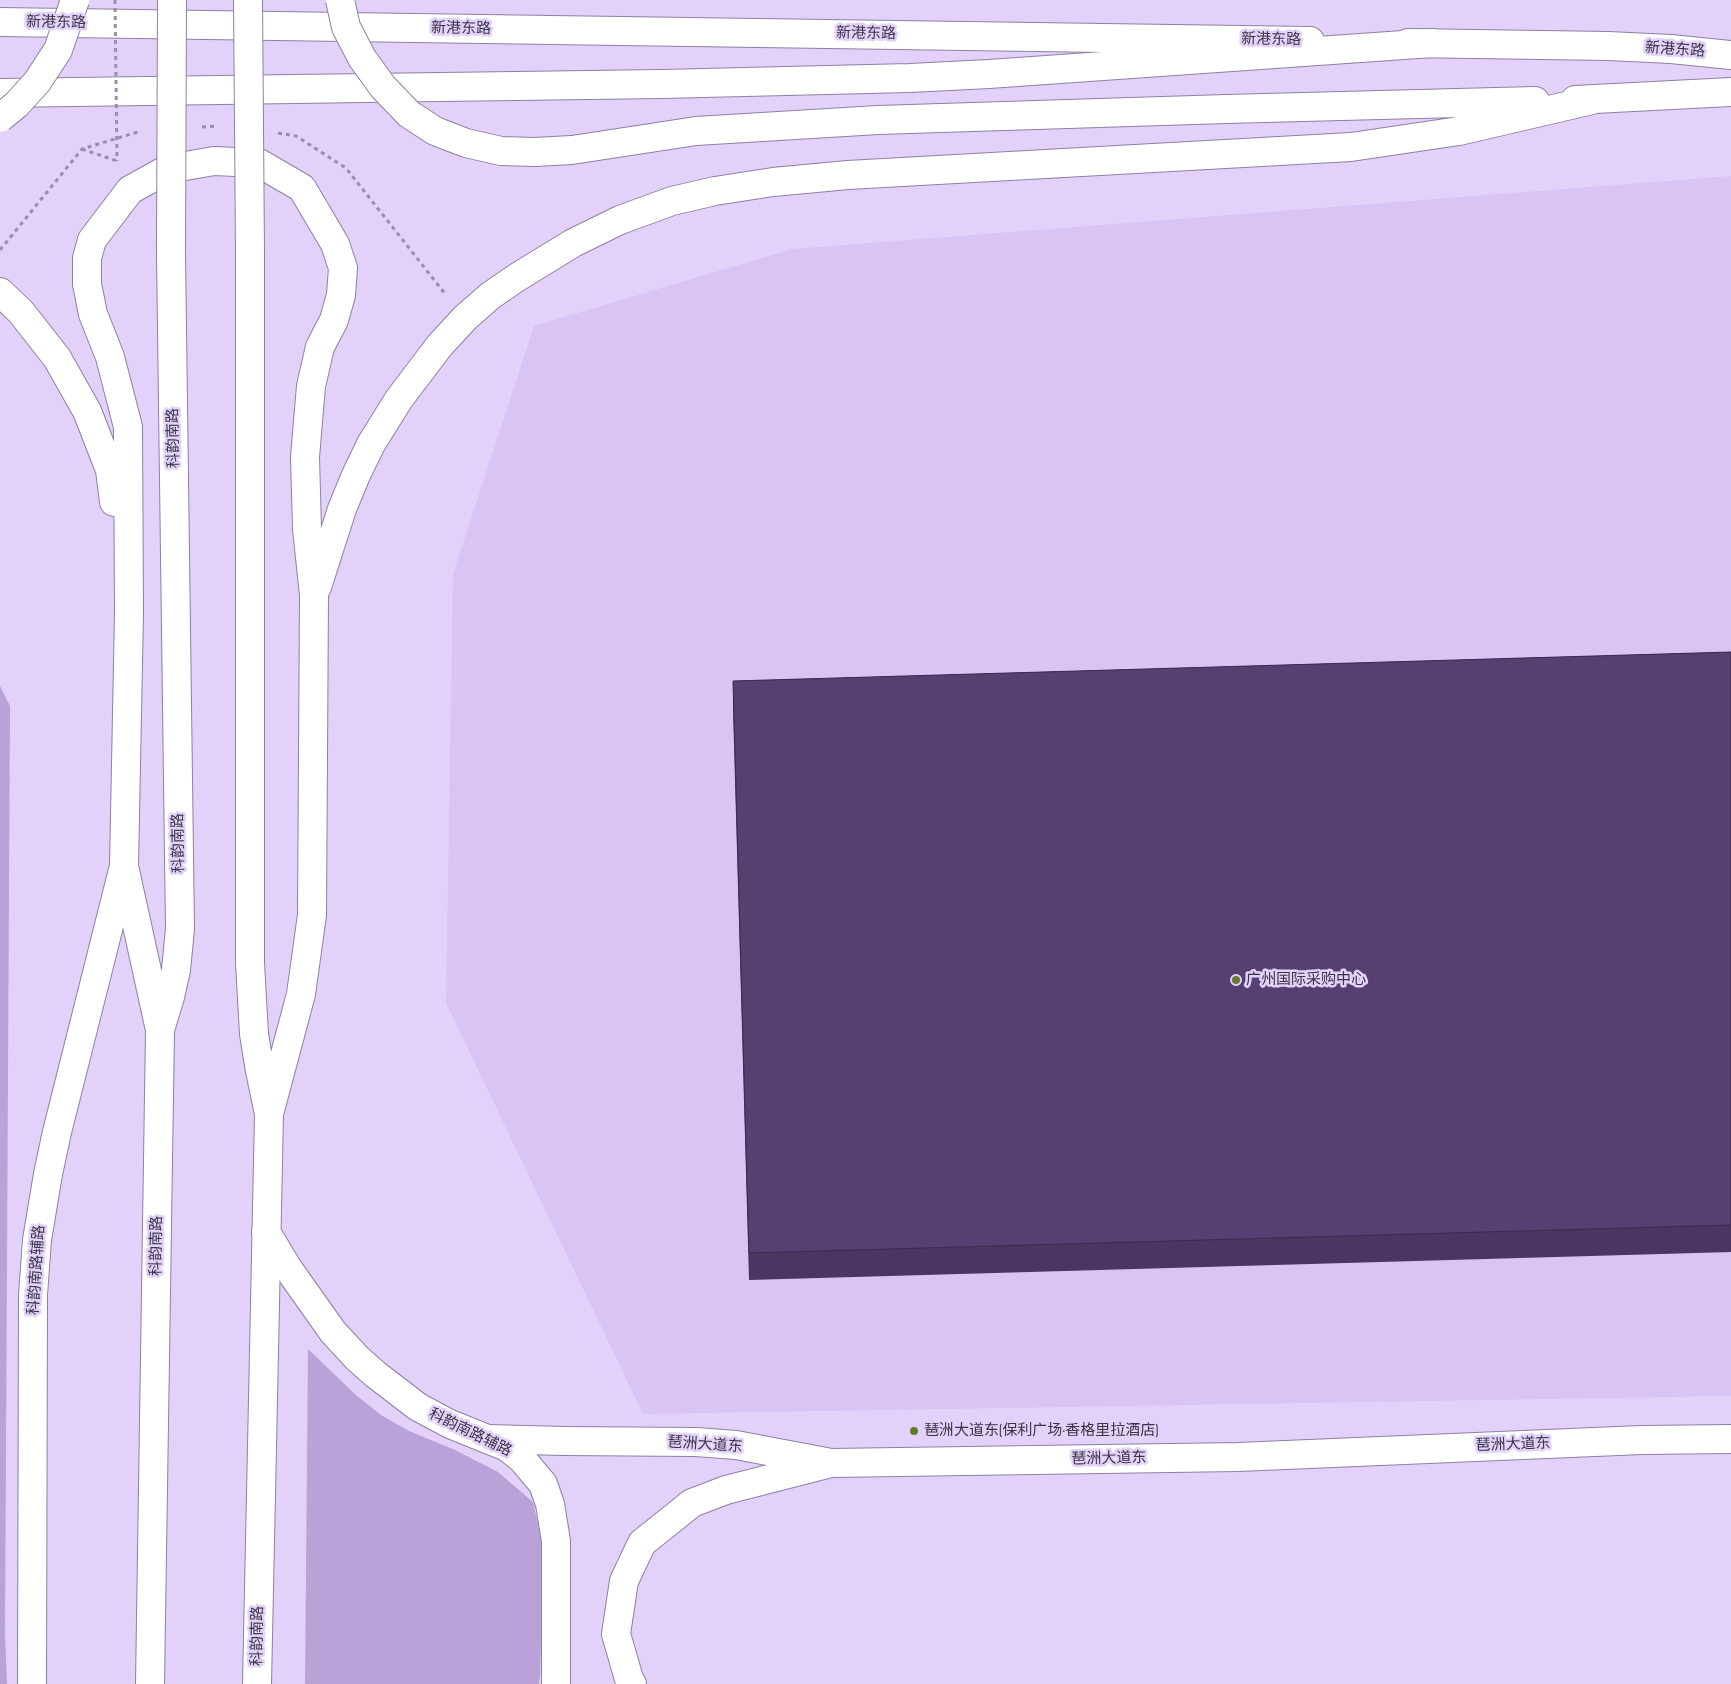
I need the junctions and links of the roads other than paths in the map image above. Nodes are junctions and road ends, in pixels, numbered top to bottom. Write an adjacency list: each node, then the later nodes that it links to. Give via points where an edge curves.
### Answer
1 (75, 0): 11 (main road, bridge, via 58,50 37,82)
2 (172, 0): 16 (main road, 科韵南路, bridge, via 171,254 180,930 176,970)
3 (248, 0): 17 (main road, 科韵南路, bridge, via 250,962 254,1034)
4 (340, 0): 10 (main road, bridge, via 346,27 362,58 383,87 409,114 458,140 501,151 572,150 696,131 878,120)
5 (0, 22): 6 (main road, 新港东路)
6 (1432, 43): 7 (main road, 新港东路, via 1608,46); 9 (main road, via 900,78)
7 (1731, 55)
8 (1731, 92): 10 (main road)
9 (0, 93)
10 (1592, 100): 13 (main road, via 1459,131 1351,147 773,182 672,201 620,220 573,243 490,296 440,345 399,399 363,460 342,509)
11 (0, 118)
12 (0, 292): 14 (main road, via 22,312 57,358 86,411 110,470)
13 (314, 595): 14 (main road, via 305,493 308,419 320,347 341,295 343,268 335,244 302,188 259,163 214,162 168,169 130,190 92,240 87,258 87,284 93,314 110,357 128,427); 17 (main road, via 312,915 301,994)
14 (129, 613): 15 (main road)
15 (124, 866): 16 (main road); 22 (main road, 科韵南路辅路, via 57,1132 37,1240 33,1294)
16 (160, 1030): 23 (main road, 科韵南路)
17 (269, 1114): 18 (main road, 科韵南路)
18 (266, 1232): 19 (main road, 科韵南路辅路, via 308,1298 357,1358 418,1407); 24 (main road, 科韵南路)
19 (488, 1439): 21 (main road, 琶洲大道东, via 696,1442 736,1445); 25 (main road, 科韵南路辅路, via 507,1447 522,1459 543,1484 550,1504 556,1541)
20 (1731, 1439): 21 (main road, 琶洲大道东, via 1238,1457)
21 (830, 1463): 26 (main road, via 692,1502 642,1543 624,1581 616,1634)
22 (32, 1684)
23 (150, 1684)
24 (257, 1684)
25 (556, 1684)
26 (632, 1684)

